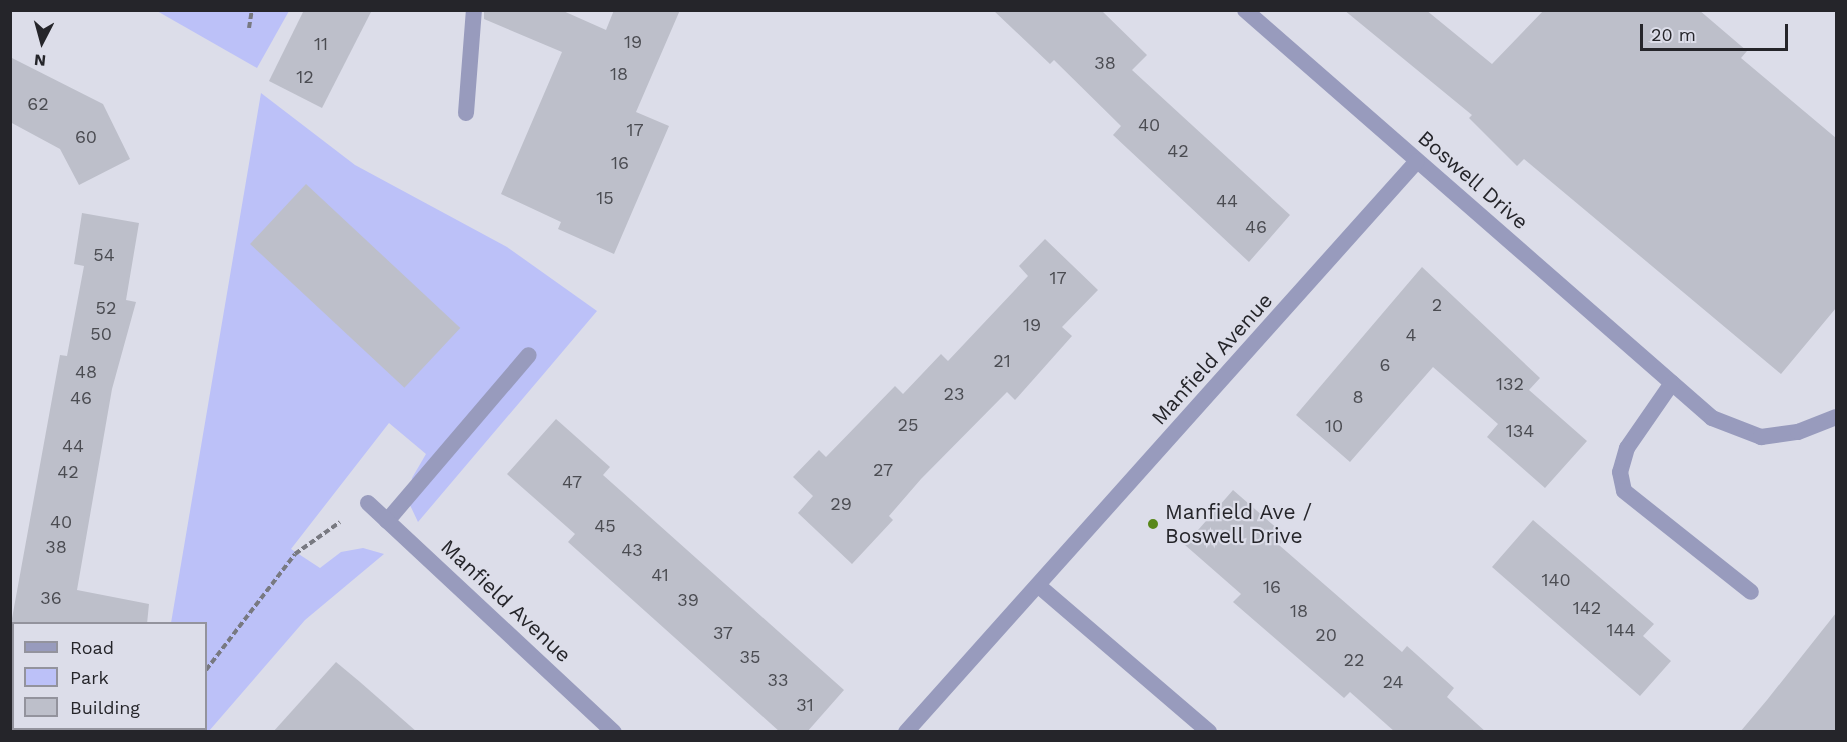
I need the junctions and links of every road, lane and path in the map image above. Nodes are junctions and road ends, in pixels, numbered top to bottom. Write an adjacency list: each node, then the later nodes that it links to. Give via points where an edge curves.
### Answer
1 (252, 10): 4 (path)
2 (474, 10): 5 (street)
3 (1245, 10): 6 (street, Boswell Drive)
4 (249, 28)
5 (466, 113)
6 (1417, 161): 8 (street, Boswell Drive); 12 (street, Manfield Avenue)
7 (529, 355): 11 (street)
8 (1672, 383): 9 (street, Boswell Drive, via 1712,418 1761,437 1798,432); 13 (street, via 1627,448 1620,472 1624,491)
9 (1836, 417)
10 (368, 503): 11 (street, Manfield Avenue); 14 (path, via 295,554)
11 (387, 521): 15 (street, Manfield Avenue)
12 (1040, 587): 16 (street, Manfield Avenue); 17 (street)
13 (1751, 592)
14 (207, 669)
15 (614, 732)
16 (906, 732)
17 (1209, 732)

